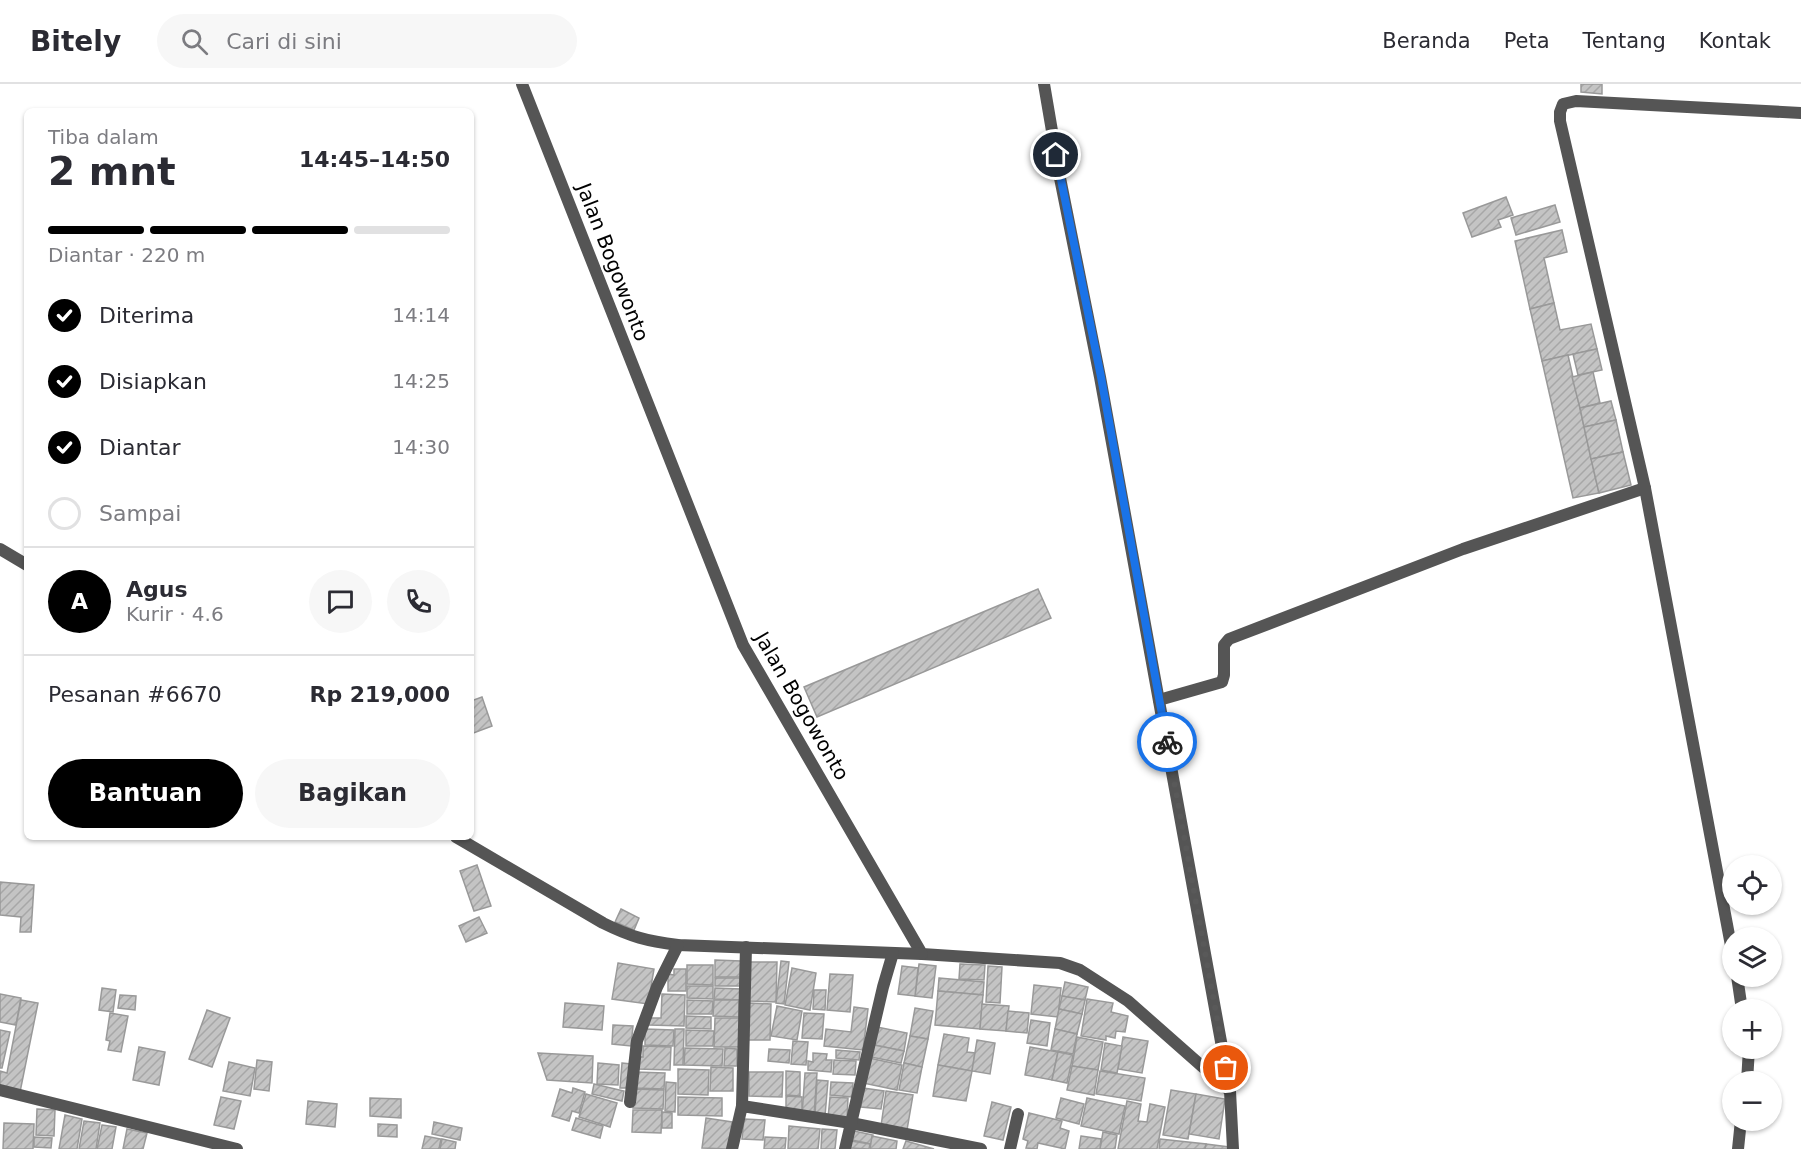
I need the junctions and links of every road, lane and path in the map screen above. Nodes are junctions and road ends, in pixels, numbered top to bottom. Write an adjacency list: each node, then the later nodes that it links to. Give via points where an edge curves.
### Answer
1 (522, 84): 13 (street, Jalan Bogowonto, via 743,645)
2 (1044, 84): 7 (street)
3 (1801, 113): 4 (street, via 1576,101 1566,102 1562,107 1562,133)
4 (1645, 488): 7 (street, via 1464,549 1229,639 1223,648 1222,682); 9 (street)
5 (0, 549): 6 (street)
6 (24, 563)
7 (1159, 700): 15 (street)
8 (461, 840): 10 (street, via 626,935)
9 (1727, 927)
10 (678, 945): 11 (street); 16 (street, via 637,1041)
11 (746, 947): 12 (street); 17 (street)
12 (892, 953): 13 (street); 19 (street)
13 (922, 954): 15 (street, via 1070,965 1128,1001)
14 (0, 1090): 21 (street)
15 (1230, 1091): 26 (street)
16 (630, 1102)
17 (742, 1106): 19 (street); 22 (street)
18 (1018, 1114): 25 (street)
19 (851, 1123): 23 (street); 24 (street)
20 (1740, 1131): 27 (street)
21 (234, 1149)
22 (732, 1149)
23 (844, 1149)
24 (981, 1149)
25 (1010, 1149)
26 (1233, 1149)
27 (1738, 1149)

